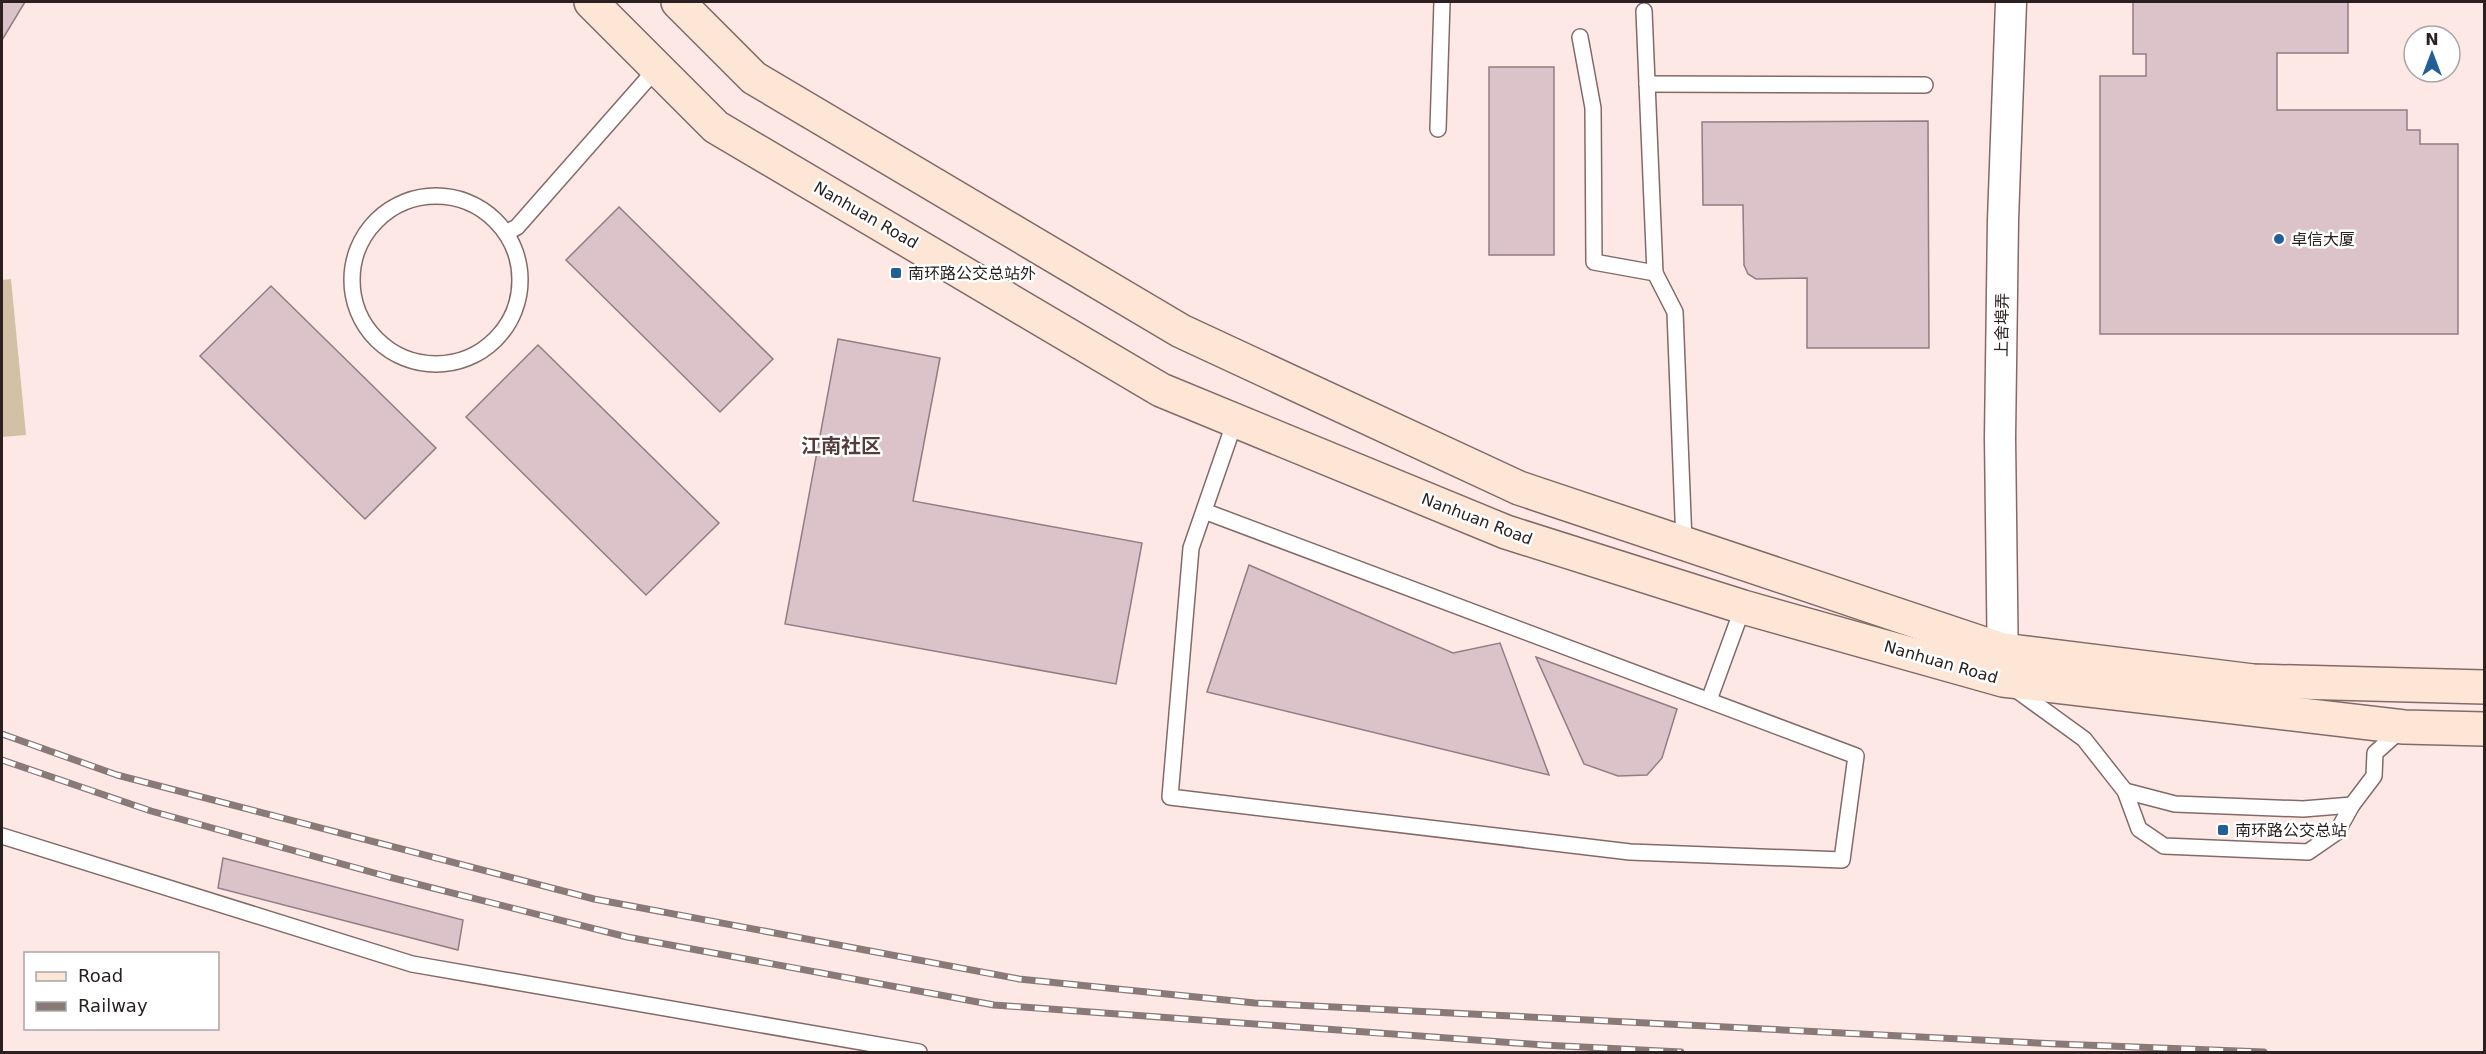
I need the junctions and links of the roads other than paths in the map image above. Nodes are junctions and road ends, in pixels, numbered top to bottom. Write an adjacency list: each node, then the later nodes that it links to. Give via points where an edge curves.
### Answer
1 (591, 2): 7 (main road, Nanhuan Road)
2 (678, 2): 15 (main road, Nanhuan Road, via 754,78 1181,331 1519,488)
3 (1442, 2): 10 (lane)
4 (2011, 2): 17 (street, 上舍埠弄, via 2000,438)
5 (1644, 11): 8 (lane)
6 (1580, 37): 12 (lane, via 1593,108 1594,262)
7 (657, 68): 11 (lane, via 517,228); 13 (main road, Nanhuan Road, via 716,127 1161,390)
8 (1647, 84): 9 (lane); 12 (lane)
9 (1925, 85)
10 (1438, 129)
11 (506, 233): 11 (lane, via 481,208 461,199 418,198 397,206 379,218 356,254 352,276 361,318 391,351 411,359 433,363 476,354 501,333 517,304 518,261)
12 (1655, 273): 15 (lane, via 1675,312)
13 (1235, 420): 14 (lane); 16 (main road, Nanhuan Road, via 1506,532)
14 (1204, 511): 19 (lane); 19 (lane, via 1191,548 1170,797 1630,852 1842,860 1856,756)
15 (1684, 543): 17 (main road, Nanhuan Road)
16 (1743, 607): 17 (main road, Nanhuan Road); 19 (lane)
17 (2003, 665): 18 (main road, Nanhuan Road, via 2253,681); 20 (main road, Nanhuan Road); 22 (lane, via 2084,739)
18 (2484, 687)
19 (1709, 700)
20 (2404, 727): 21 (main road, Nanhuan Road); 23 (lane, via 2375,753 2374,776)
21 (2484, 729)
22 (2125, 791): 23 (lane, via 2175,804 2303,809); 23 (lane, via 2139,829 2164,846 2308,852 2337,832)
23 (2352, 805)
24 (2, 836): 25 (lane, via 412,964)
25 (919, 1053)

